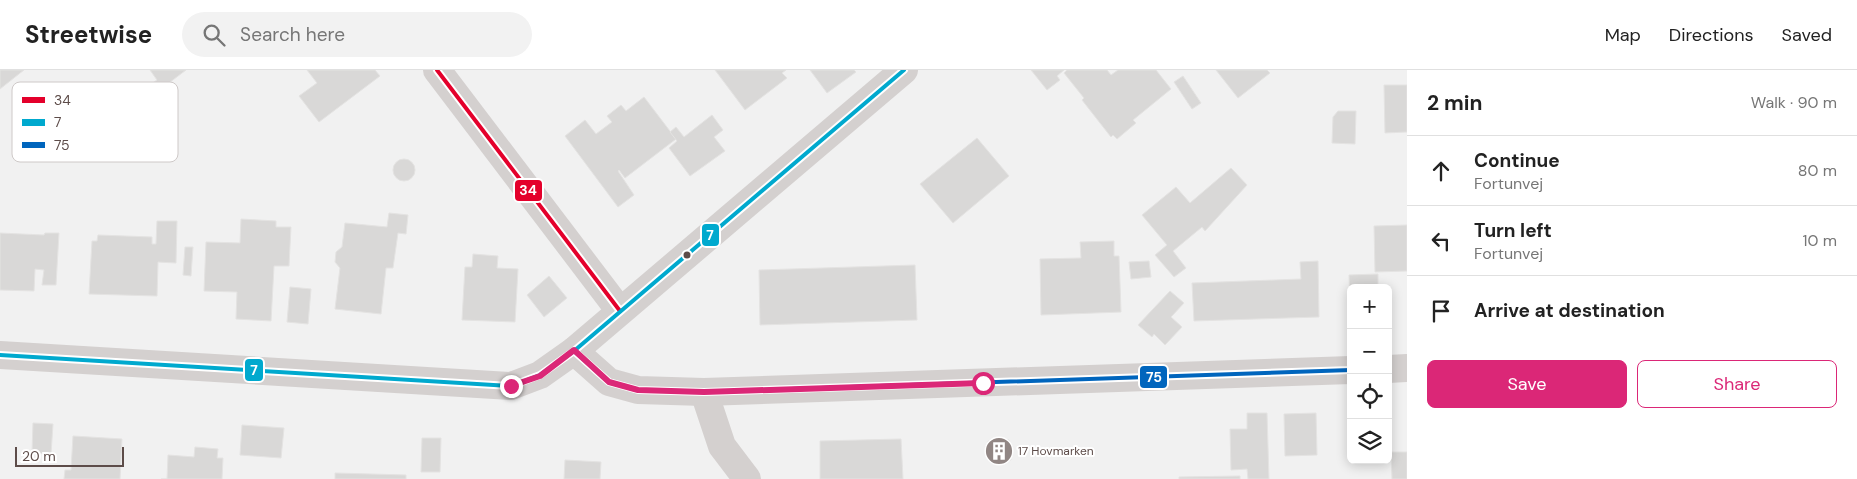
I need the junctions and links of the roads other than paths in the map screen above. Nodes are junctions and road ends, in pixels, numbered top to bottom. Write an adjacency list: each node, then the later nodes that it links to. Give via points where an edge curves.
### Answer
1 (437, 70): 3 (street)
2 (904, 70): 3 (street)
3 (620, 311): 4 (street)
4 (574, 350): 5 (street, via 540,376 511,386); 9 (street, via 609,382 638,390)
5 (0, 355)
6 (1407, 368): 7 (street)
7 (1392, 369)
8 (1347, 370): 9 (street)
9 (704, 392): 10 (street, via 722,446)
10 (747, 479)

